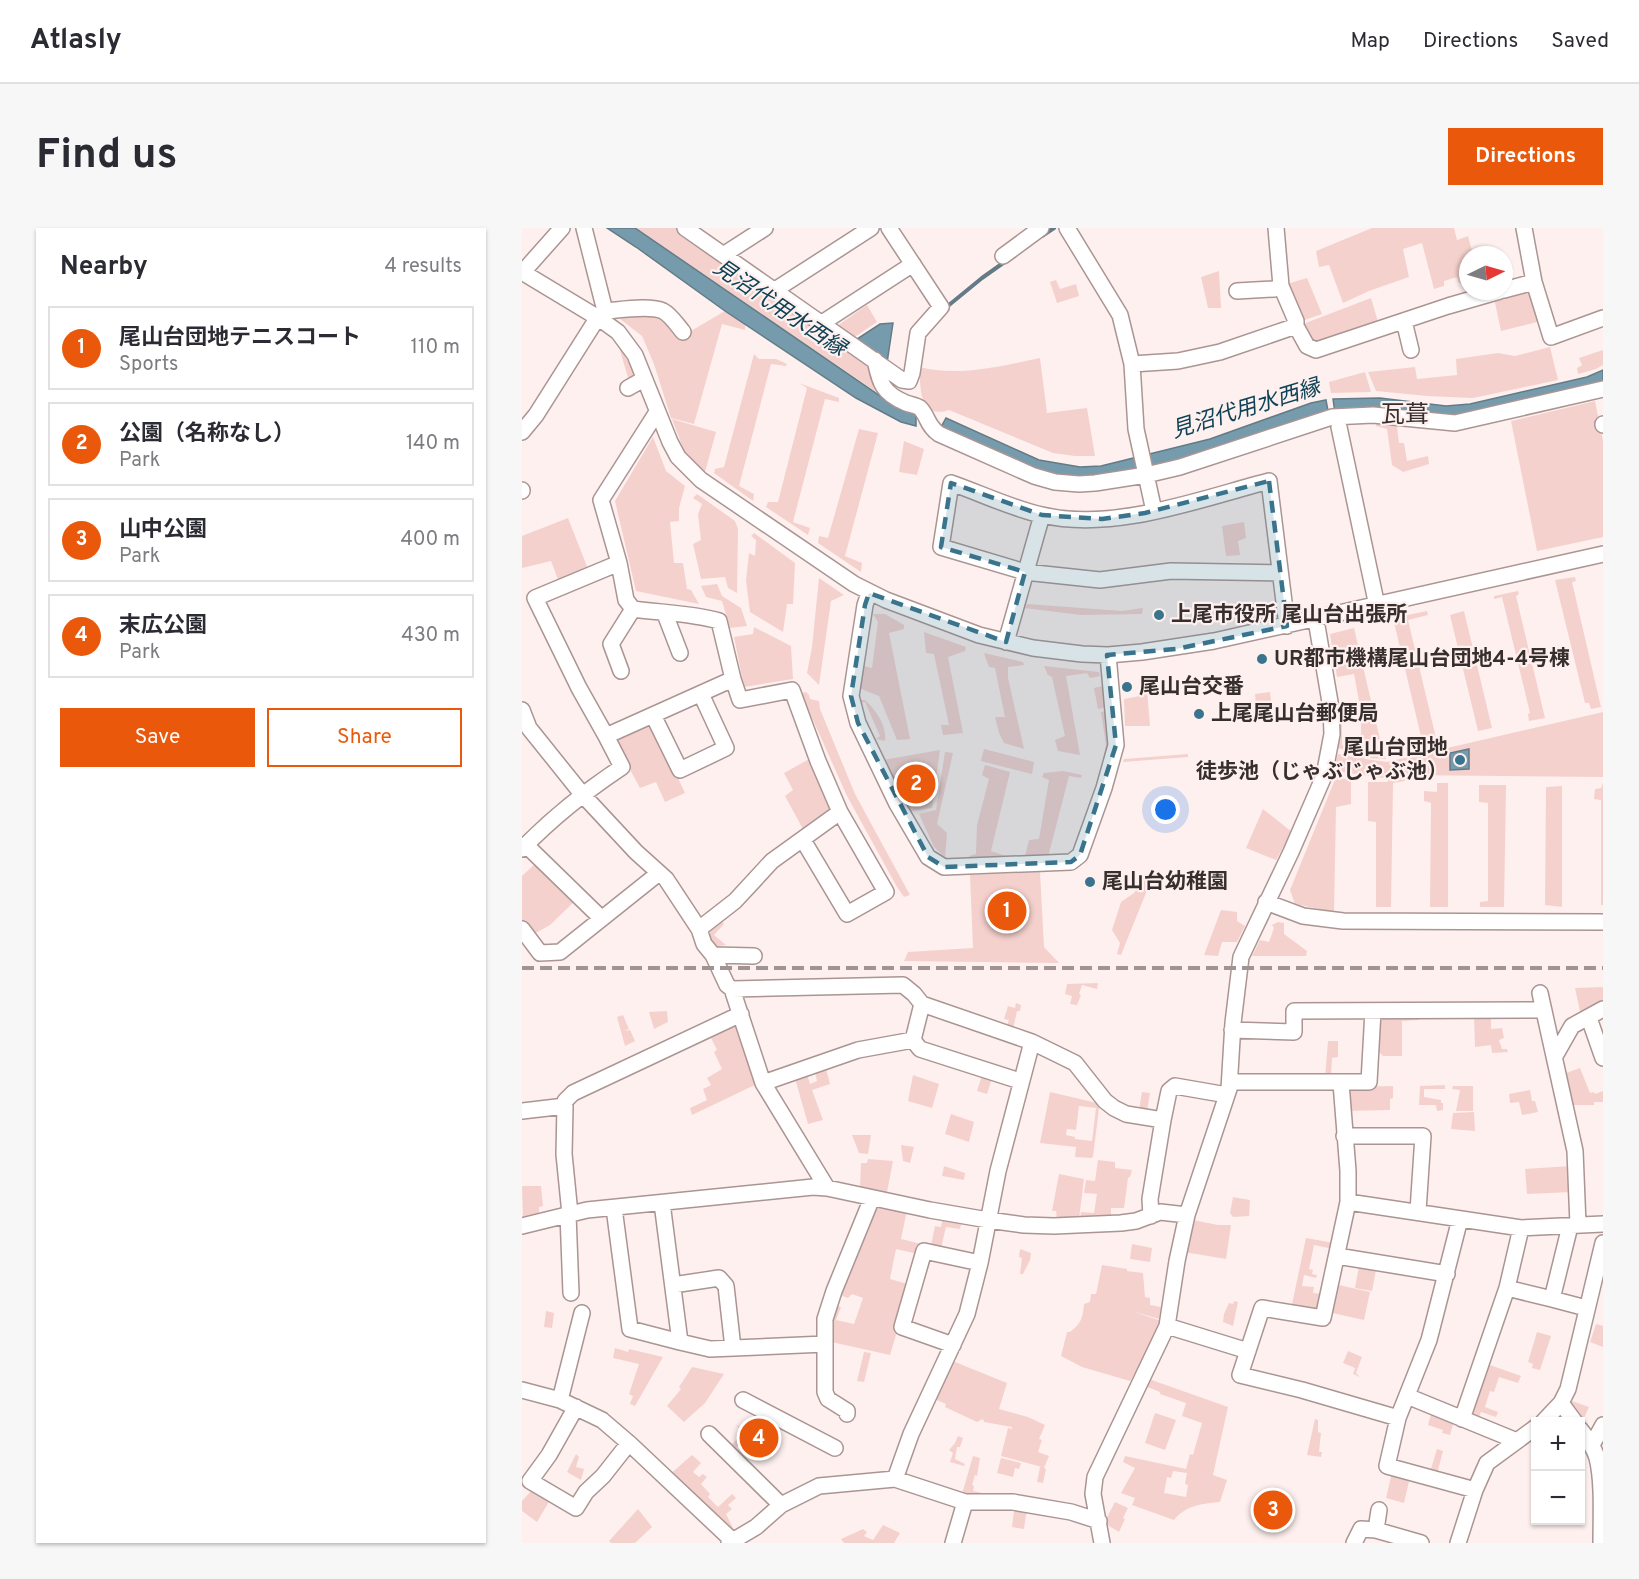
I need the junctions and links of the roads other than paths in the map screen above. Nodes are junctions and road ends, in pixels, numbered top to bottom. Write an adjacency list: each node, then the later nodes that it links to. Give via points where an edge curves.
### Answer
1 (562, 228): 14 (street)
2 (584, 228): 21 (street)
3 (685, 228): 11 (street)
4 (765, 228): 11 (street)
5 (871, 228): 18 (street)
6 (890, 228): 13 (street)
7 (1041, 228): 12 (street)
8 (1276, 228): 16 (street)
9 (1524, 228): 15 (street)
10 (1069, 229): 29 (street, via 1120,315)
11 (723, 255): 18 (street)
12 (1003, 256)
13 (913, 264): 24 (street); 31 (street, via 941,307 918,333)
14 (522, 272): 21 (street)
15 (1534, 282): 17 (street); 22 (street, via 1551,337)
16 (1281, 286): 19 (street); 25 (street)
17 (1513, 287)
18 (775, 290): 24 (street)
19 (1237, 291)
20 (1470, 300): 23 (street)
21 (601, 316): 26 (street, via 632,309 662,310); 30 (street, via 628,344); 37 (street)
22 (1603, 318)
23 (1404, 321): 25 (street, via 1316,350 1307,346); 27 (street)
24 (822, 323): 28 (street)
25 (1296, 326): 29 (street, via 1220,352 1178,361)
26 (683, 332)
27 (1411, 351)
28 (875, 360): 31 (street); 34 (street, via 885,390)
29 (1132, 364): 38 (street, via 1136,429)
30 (644, 379): 32 (street); 35 (street)
31 (909, 381): 34 (street)
32 (628, 388)
33 (1603, 389): 36 (street, via 1455,423 1373,415)
34 (917, 406): 38 (street, via 939,434 1034,476 1079,484)
35 (657, 412): 42 (street, via 601,500); 45 (street, via 678,457 701,480)
36 (1338, 421): 38 (street, via 1296,428 1180,467); 46 (street)
37 (522, 432)
38 (1146, 474): 39 (street)
39 (1154, 511): 40 (street, via 1102,519); 44 (street, via 1269,481)
40 (1042, 515): 43 (street); 43 (street, via 951,483 941,547)
41 (1603, 554): 46 (street)
42 (619, 563): 47 (street, via 626,600); 59 (street, via 535,598)
43 (1025, 572): 44 (street, via 1100,580 1171,571); 51 (street)
44 (1280, 573): 50 (street)
45 (869, 592): 51 (street, via 943,623); 53 (street, via 851,696 858,723 928,857 944,867 1071,862 1080,855 1116,745)
46 (1377, 606): 49 (street)
47 (633, 609): 48 (street); 54 (street, via 611,644)
48 (665, 614): 52 (street); 55 (street, via 697,615 719,621)
49 (1316, 620): 50 (street); 65 (street, via 1331,708 1329,754 1314,801)
50 (1287, 626): 53 (street, via 1176,649)
51 (1006, 642): 53 (street, via 1043,650)
52 (680, 653)
53 (1108, 655)
54 (621, 671)
55 (733, 679): 56 (street); 61 (street, via 740,700 792,690)
56 (701, 693): 58 (street); 58 (street, via 726,748 680,770)
57 (522, 710): 60 (street, via 529,728)
58 (653, 715): 59 (street)
59 (606, 736): 60 (street, via 622,767)
60 (582, 794): 63 (street); 64 (street)
61 (840, 812): 62 (street); 62 (street, via 886,892 847,914)
62 (803, 840): 69 (street, via 772,861 735,901)
63 (524, 847): 66 (street)
64 (659, 873): 66 (street); 69 (street)
65 (1266, 902): 67 (street, via 1303,916 1343,921); 80 (street, via 1241,957)
66 (602, 918): 68 (street, via 560,952 540,953)
67 (1603, 922)
68 (522, 929)
69 (699, 929): 70 (street)
70 (713, 955): 71 (street); 72 (street)
71 (754, 956)
72 (732, 989): 74 (street, via 903,985); 78 (street)
73 (1539, 993): 76 (street)
74 (922, 1004): 81 (street); 82 (street)
75 (1603, 1009): 79 (street)
76 (1544, 1010): 77 (street); 83 (street)
77 (1373, 1011): 80 (street, via 1294,1011 1294,1032); 87 (street, via 1369,1082)
78 (741, 1014): 86 (street); 89 (street, via 573,1093)
79 (1588, 1018): 83 (street, via 1572,1026); 84 (street)
80 (1232, 1030): 88 (street)
81 (913, 1040): 85 (street, via 921,1049); 86 (street, via 858,1050)
82 (1032, 1042): 85 (street); 91 (street, via 1075,1063 1114,1108)
83 (1555, 1056): 105 (street, via 1575,1151)
84 (1603, 1058)
85 (1020, 1081): 103 (street)
86 (763, 1083): 93 (street)
87 (1341, 1083): 88 (street); 92 (street)
88 (1228, 1089): 91 (street, via 1175,1086 1168,1091); 101 (street)
89 (565, 1106): 90 (street); 99 (street)
90 (522, 1111)
91 (1163, 1120): 100 (street)
92 (1344, 1136): 95 (street); 98 (street, via 1423,1136)
93 (827, 1188): 94 (street); 96 (street)
94 (872, 1198): 103 (street); 120 (street, via 834,1291 825,1319)
95 (1348, 1202): 98 (street); 109 (street)
96 (662, 1203): 97 (street); 112 (street)
97 (614, 1208): 99 (street); 119 (street, via 630,1329)
98 (1418, 1211): 102 (street)
99 (569, 1214): 106 (street); 114 (street)
100 (1151, 1215): 101 (street); 103 (street, via 1121,1223 1054,1226)
101 (1187, 1215): 118 (street)
102 (1460, 1219): 107 (street); 111 (street)
103 (988, 1220): 110 (street)
104 (1603, 1224): 105 (street)
105 (1574, 1225): 107 (street); 115 (street)
106 (522, 1226)
107 (1521, 1228): 113 (street)
108 (1603, 1244): 116 (street)
109 (1337, 1256): 111 (street); 123 (street, via 1323,1318 1262,1308)
110 (980, 1263): 121 (street, via 967,1314); 121 (street, via 924,1251 902,1327)
111 (1447, 1274): 125 (street, via 1429,1340)
112 (673, 1285): 119 (street); 122 (street, via 719,1278 726,1286)
113 (1507, 1288): 115 (street); 134 (street)
114 (571, 1293)
115 (1552, 1299): 116 (street)
116 (1593, 1301): 128 (street)
117 (582, 1313): 126 (street)
118 (1167, 1326): 123 (street); 149 (street, via 1095,1477 1093,1494)
119 (680, 1342): 122 (street, via 710,1349)
120 (825, 1344): 122 (street); 130 (street, via 825,1392)
121 (953, 1345): 143 (street, via 910,1434)
122 (734, 1347)
123 (1248, 1351): 133 (street, via 1240,1375)
124 (522, 1390): 126 (street)
125 (1407, 1396): 133 (street); 134 (street)
126 (560, 1400): 129 (street)
127 (743, 1400): 142 (street)
128 (1561, 1402): 131 (street); 132 (street)
129 (576, 1407): 140 (street, via 602,1420); 140 (street, via 530,1481 576,1509)
130 (847, 1414)
131 (1548, 1417)
132 (1572, 1417)
133 (1398, 1418): 144 (street, via 1387,1467)
134 (1462, 1419): 139 (street)
135 (1603, 1425): 141 (street)
136 (1531, 1430): 139 (street)
137 (709, 1434): 146 (street)
138 (1585, 1435): 141 (street)
139 (1516, 1441): 144 (street, via 1487,1463)
140 (629, 1443): 151 (street)
141 (1592, 1445): 147 (street, via 1598,1460)
142 (835, 1448)
143 (896, 1479): 145 (street); 146 (street, via 819,1486)
144 (1475, 1490): 156 (street)
145 (965, 1502): 149 (street, via 1013,1502); 152 (street)
146 (781, 1505): 151 (street)
147 (1602, 1507): 157 (street)
148 (1379, 1510): 150 (street)
149 (1099, 1521): 153 (street)
150 (1376, 1530): 154 (street, via 1361,1529); 155 (street)
151 (732, 1542)
152 (953, 1543)
153 (1102, 1543)
154 (1353, 1543)
155 (1420, 1543)
156 (1458, 1543)
157 (1601, 1543)

